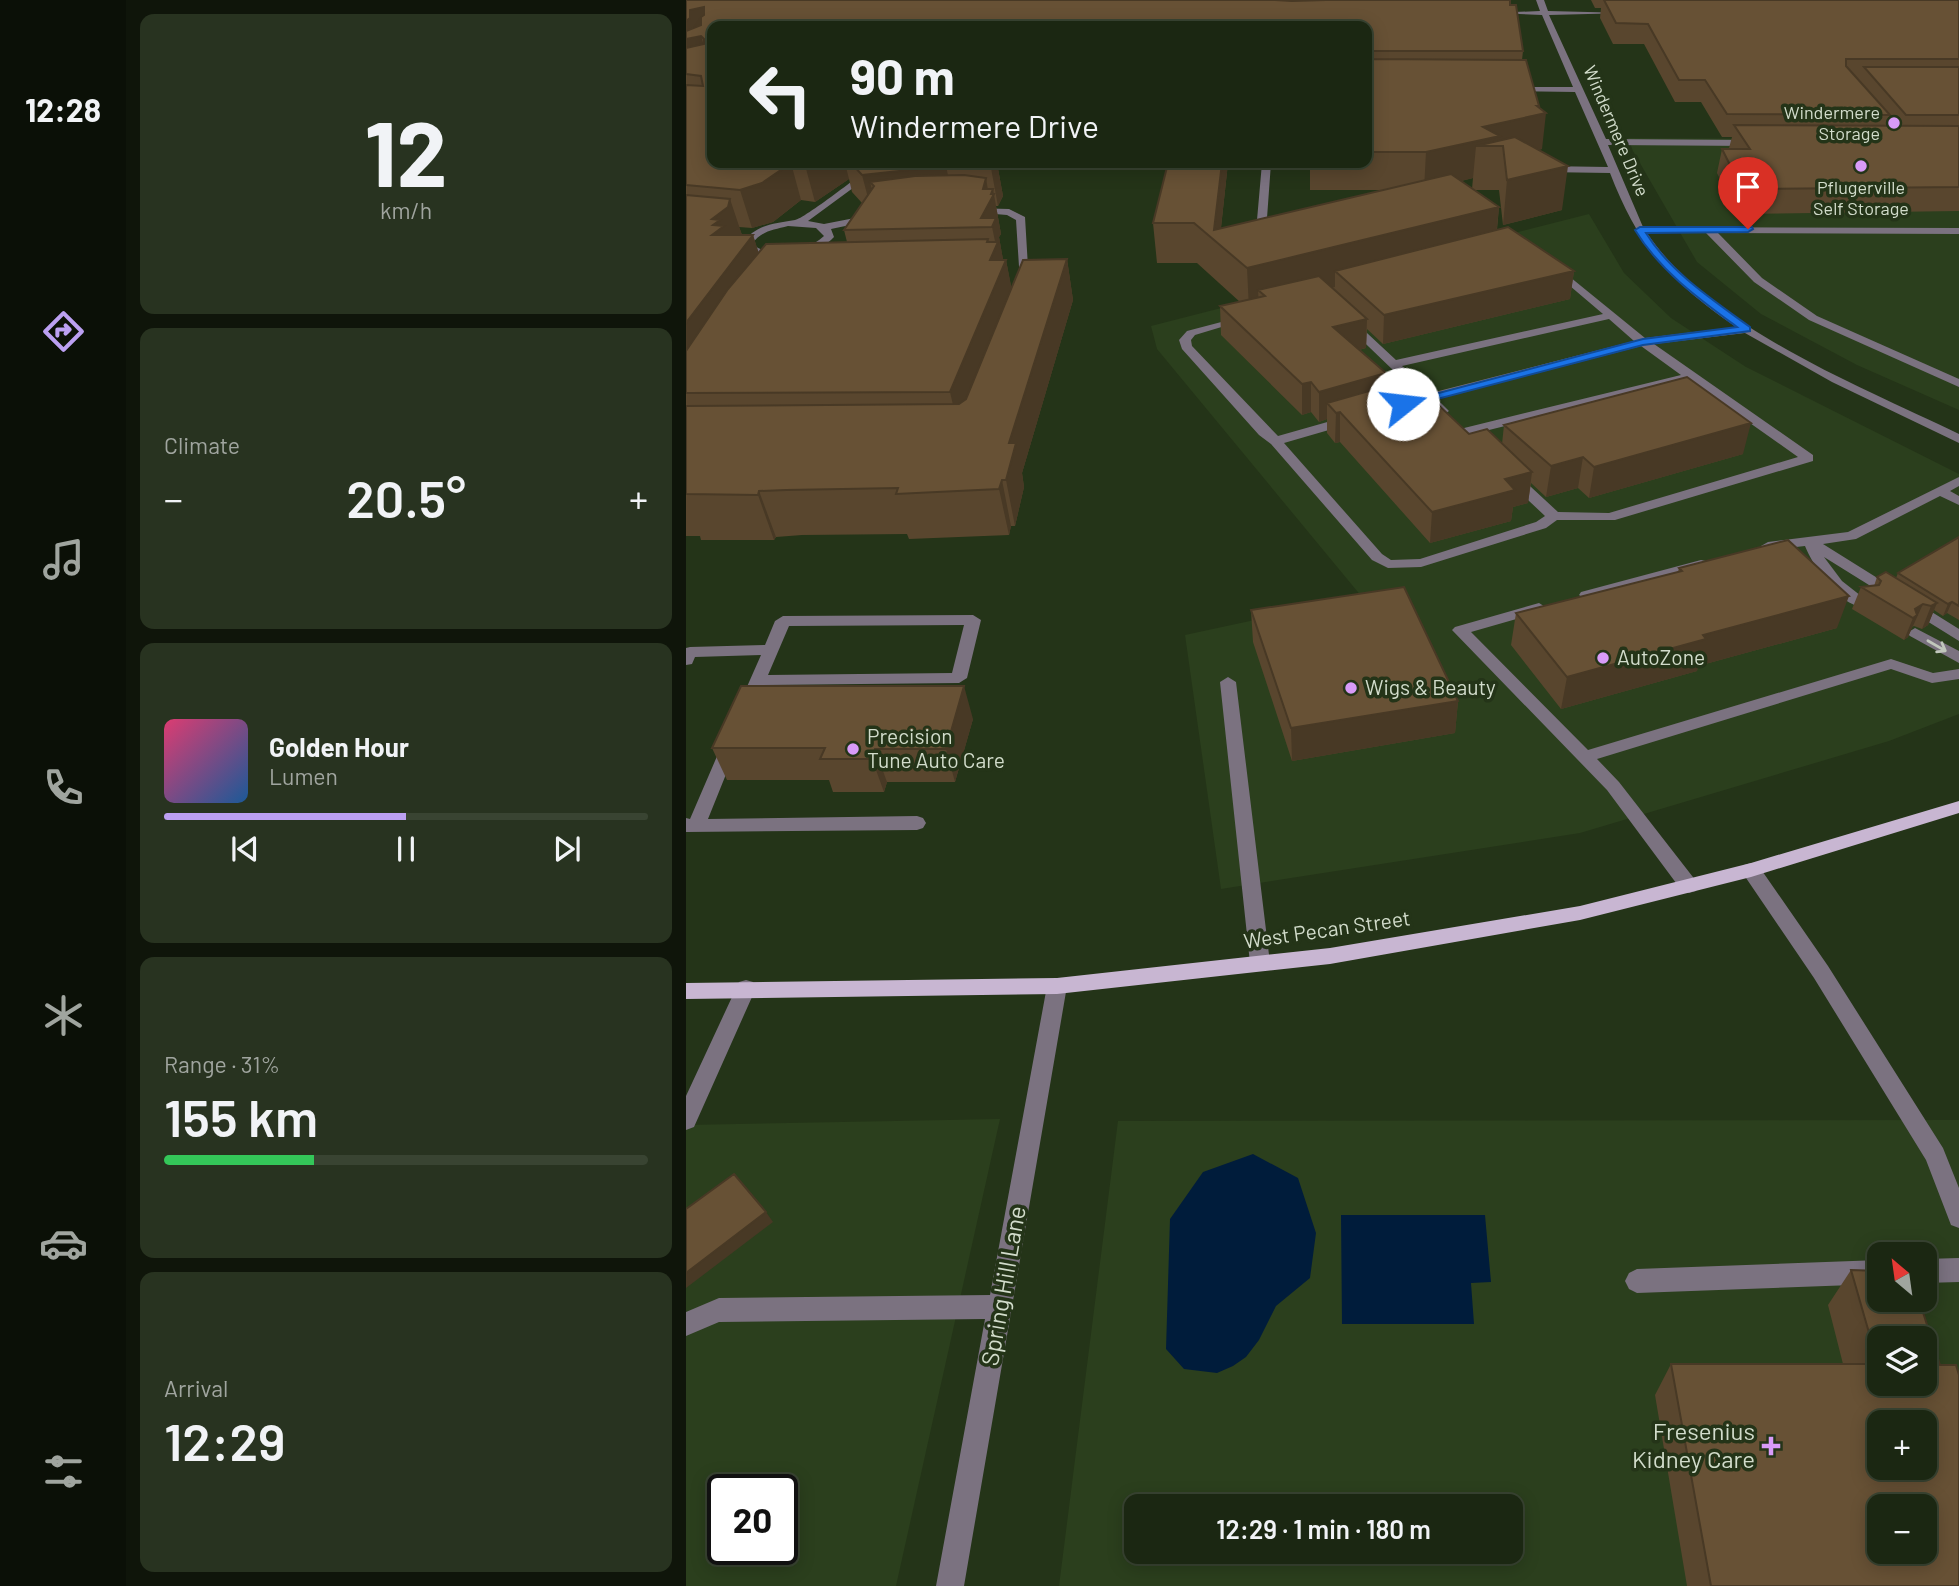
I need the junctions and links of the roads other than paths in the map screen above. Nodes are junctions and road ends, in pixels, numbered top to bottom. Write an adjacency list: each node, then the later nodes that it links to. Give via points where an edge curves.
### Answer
1 (1539, 0): 4 (street, Windermere Drive)
2 (1482, 13): 4 (street)
3 (1639, 13): 4 (street)
4 (1545, 14): 6 (street, Windermere Drive)
5 (1498, 89): 6 (street)
6 (1580, 90): 7 (street, Windermere Drive)
7 (1602, 142): 8 (street); 12 (street, Windermere Drive)
8 (1761, 143)
9 (875, 168): 15 (street)
10 (1266, 168): 17 (street, via 1262,220)
11 (1536, 169): 12 (street)
12 (1614, 170): 18 (street, Windermere Drive)
13 (957, 210): 24 (street, via 995,210 1021,219)
14 (877, 217): 16 (street)
15 (801, 222): 16 (street); 22 (street, via 775,225)
16 (825, 227): 22 (street, via 829,237 815,248 778,260 750,248 747,244)
17 (1291, 227)
18 (1640, 230): 19 (street); 30 (street, Windermere Drive, via 1670,268)
19 (1709, 230): 20 (street); 34 (street, via 1758,281 1813,318)
20 (1959, 231)
21 (741, 232): 22 (street)
22 (754, 234)
23 (1546, 261): 28 (street)
24 (1025, 273): 25 (street); 26 (street)
25 (1011, 274)
26 (1024, 294)
27 (1256, 314): 39 (street, via 1202,327 1185,340 1186,347)
28 (1612, 315): 31 (street); 32 (street)
29 (1343, 316): 32 (street)
30 (1746, 329): 31 (street); 38 (street, Windermere Drive)
31 (1643, 342): 33 (street); 35 (street)
32 (1393, 364): 35 (street)
33 (1690, 376): 35 (street, via 1470,437); 44 (street, via 1808,458 1610,517)
34 (1959, 383)
35 (1428, 397): 36 (street)
36 (1390, 408)
37 (1364, 415): 39 (street)
38 (1959, 439)
39 (1276, 441): 44 (street, via 1388,564 1421,563 1542,525)
40 (1504, 469): 44 (street)
41 (1959, 481): 42 (street)
42 (1940, 491): 43 (street); 45 (street, via 1851,536)
43 (1959, 501)
44 (1554, 516)
45 (1811, 542): 46 (street); 48 (street, via 1821,568 1837,587); 50 (street)
46 (1748, 551)
47 (1722, 558): 59 (street, via 1460,630)
48 (1863, 603)
49 (1915, 633): 53 (street, one-way to 53)
50 (1959, 635)
51 (771, 650): 52 (street); 55 (street); 55 (street, via 783,621 972,620 959,678)
52 (687, 655)
53 (1959, 658)
54 (1959, 674): 59 (street, via 1932,678 1891,664)
55 (758, 680): 57 (street)
56 (1228, 682): 65 (street)
57 (748, 702)
58 (738, 727): 62 (street)
59 (1584, 757): 64 (street, via 1614,786)
60 (1959, 807): 63 (main road, West Pecan Street)
61 (917, 824): 62 (street)
62 (691, 826)
63 (1751, 870): 64 (main road, West Pecan Street); 70 (street, via 1936,1155)
64 (1689, 886): 65 (main road, West Pecan Street, via 1580,913 1330,956)
65 (1260, 963): 66 (main road, West Pecan Street)
66 (1057, 986): 67 (main road, West Pecan Street); 75 (street, Spring Hill Lane)
67 (746, 988): 68 (main road, West Pecan Street); 69 (street)
68 (686, 991)
69 (686, 1120)
70 (1959, 1217)
71 (1959, 1270): 72 (street)
72 (1937, 1271)
73 (1867, 1272): 74 (street)
74 (1637, 1281)
75 (1000, 1307): 76 (street, via 719,1310); 77 (street, Spring Hill Lane)
76 (686, 1324)
77 (950, 1586)

